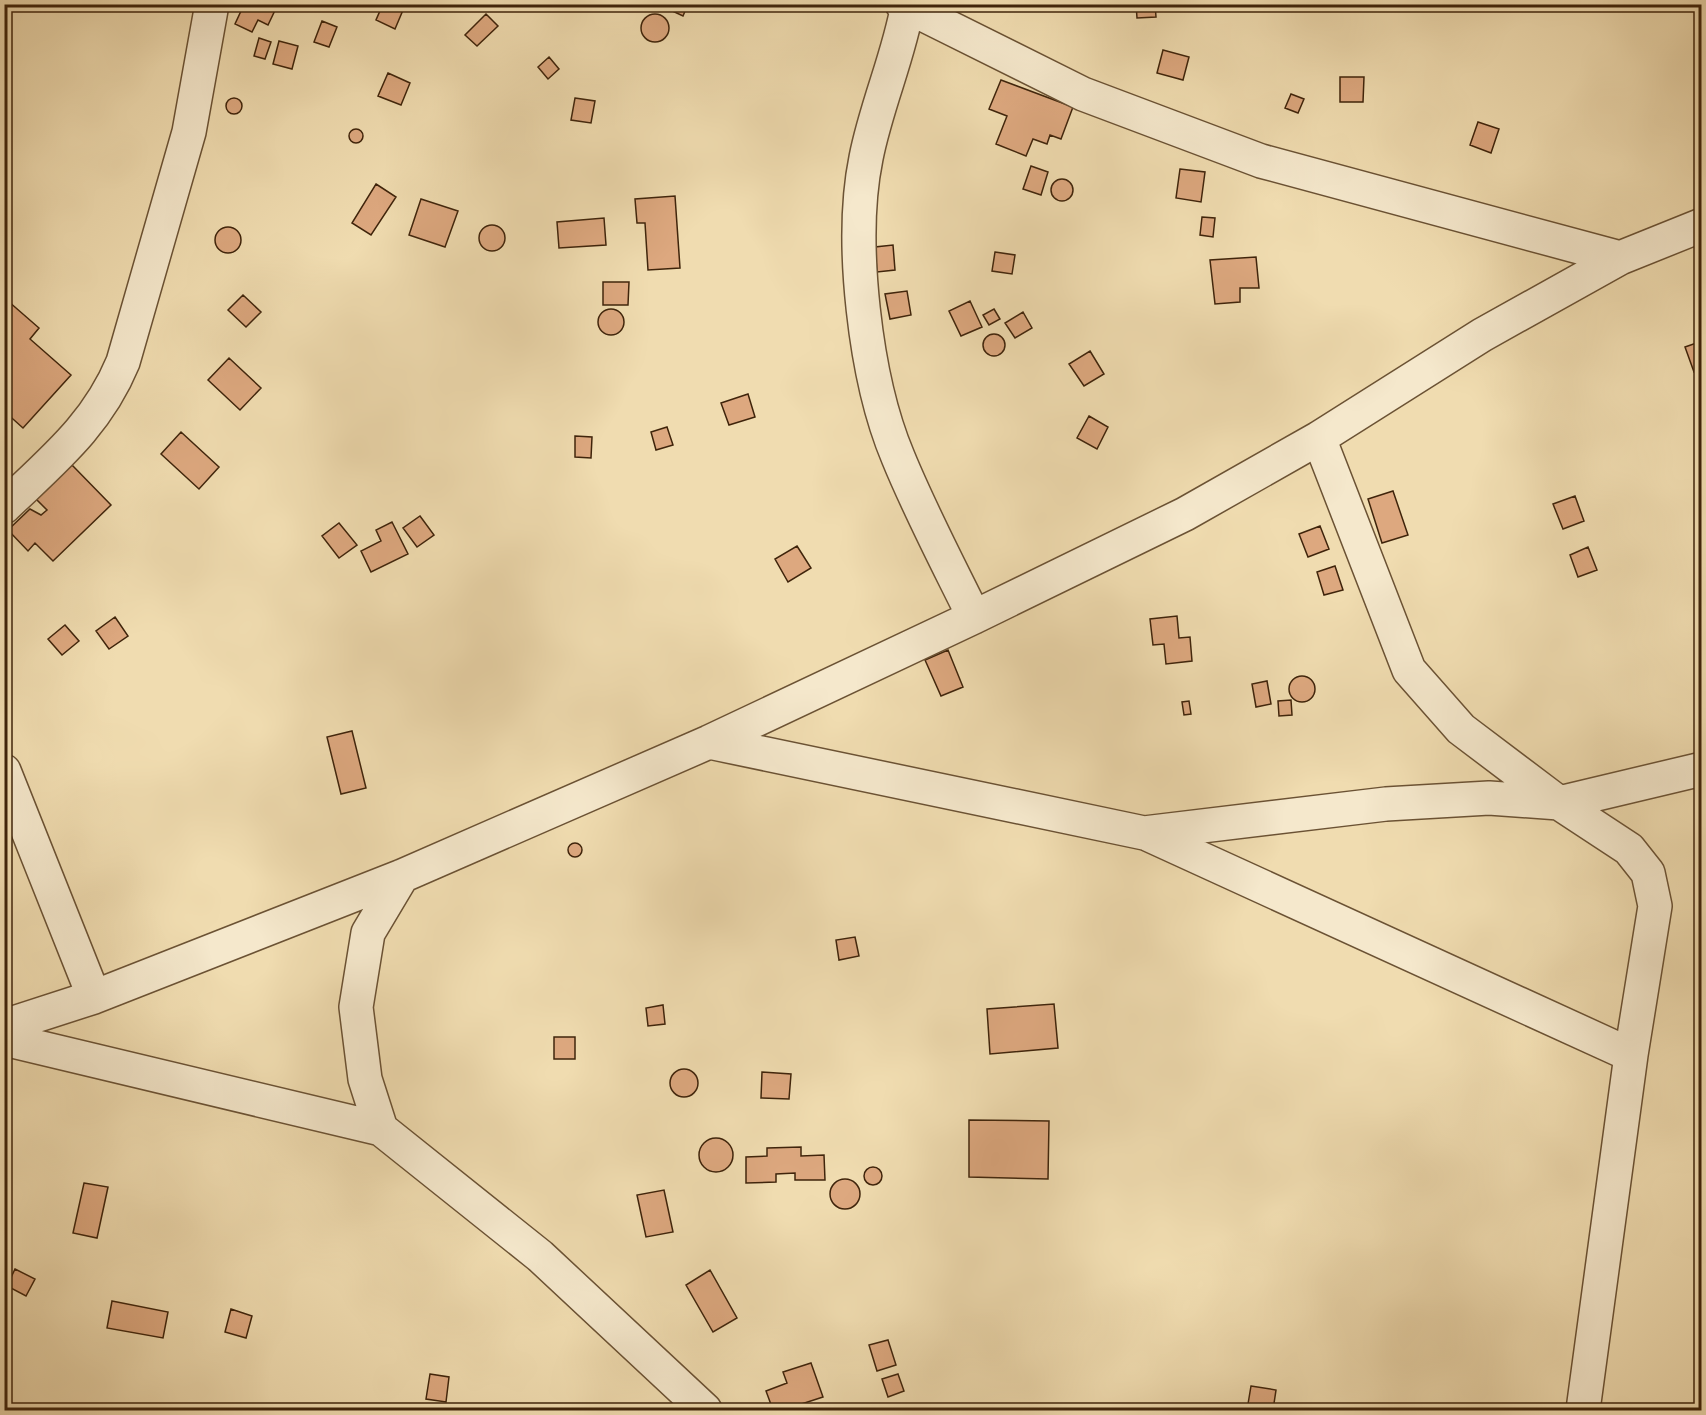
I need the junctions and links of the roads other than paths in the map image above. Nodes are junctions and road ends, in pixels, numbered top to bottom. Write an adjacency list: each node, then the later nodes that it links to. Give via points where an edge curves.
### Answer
1 (212, 4): 6 (street, via 189,132 123,362 110,393 78,436)
2 (906, 5): 4 (street, via 1083,94 1261,161); 7 (street, via 866,158 859,223 860,274 874,380 897,456)
3 (1701, 225): 4 (street)
4 (1620, 258): 5 (street, via 1482,335)
5 (1319, 438): 7 (street, via 1185,514); 11 (street, via 1409,670 1461,729)
6 (4, 507)
7 (974, 617): 8 (street)
8 (708, 742): 12 (street); 13 (street)
9 (1701, 769): 11 (street)
10 (4, 771): 14 (street)
11 (1559, 803): 12 (street, via 1489,798 1386,804); 17 (street, via 1629,849 1648,873 1655,906)
12 (1144, 833): 17 (street)
13 (402, 876): 14 (street); 18 (street, via 368,933 356,1006 365,1079)
14 (94, 997): 15 (street)
15 (4, 1026)
16 (4, 1039): 18 (street)
17 (1632, 1055): 20 (street)
18 (381, 1129): 19 (street, via 540,1256)
19 (705, 1410)
20 (1583, 1410)

